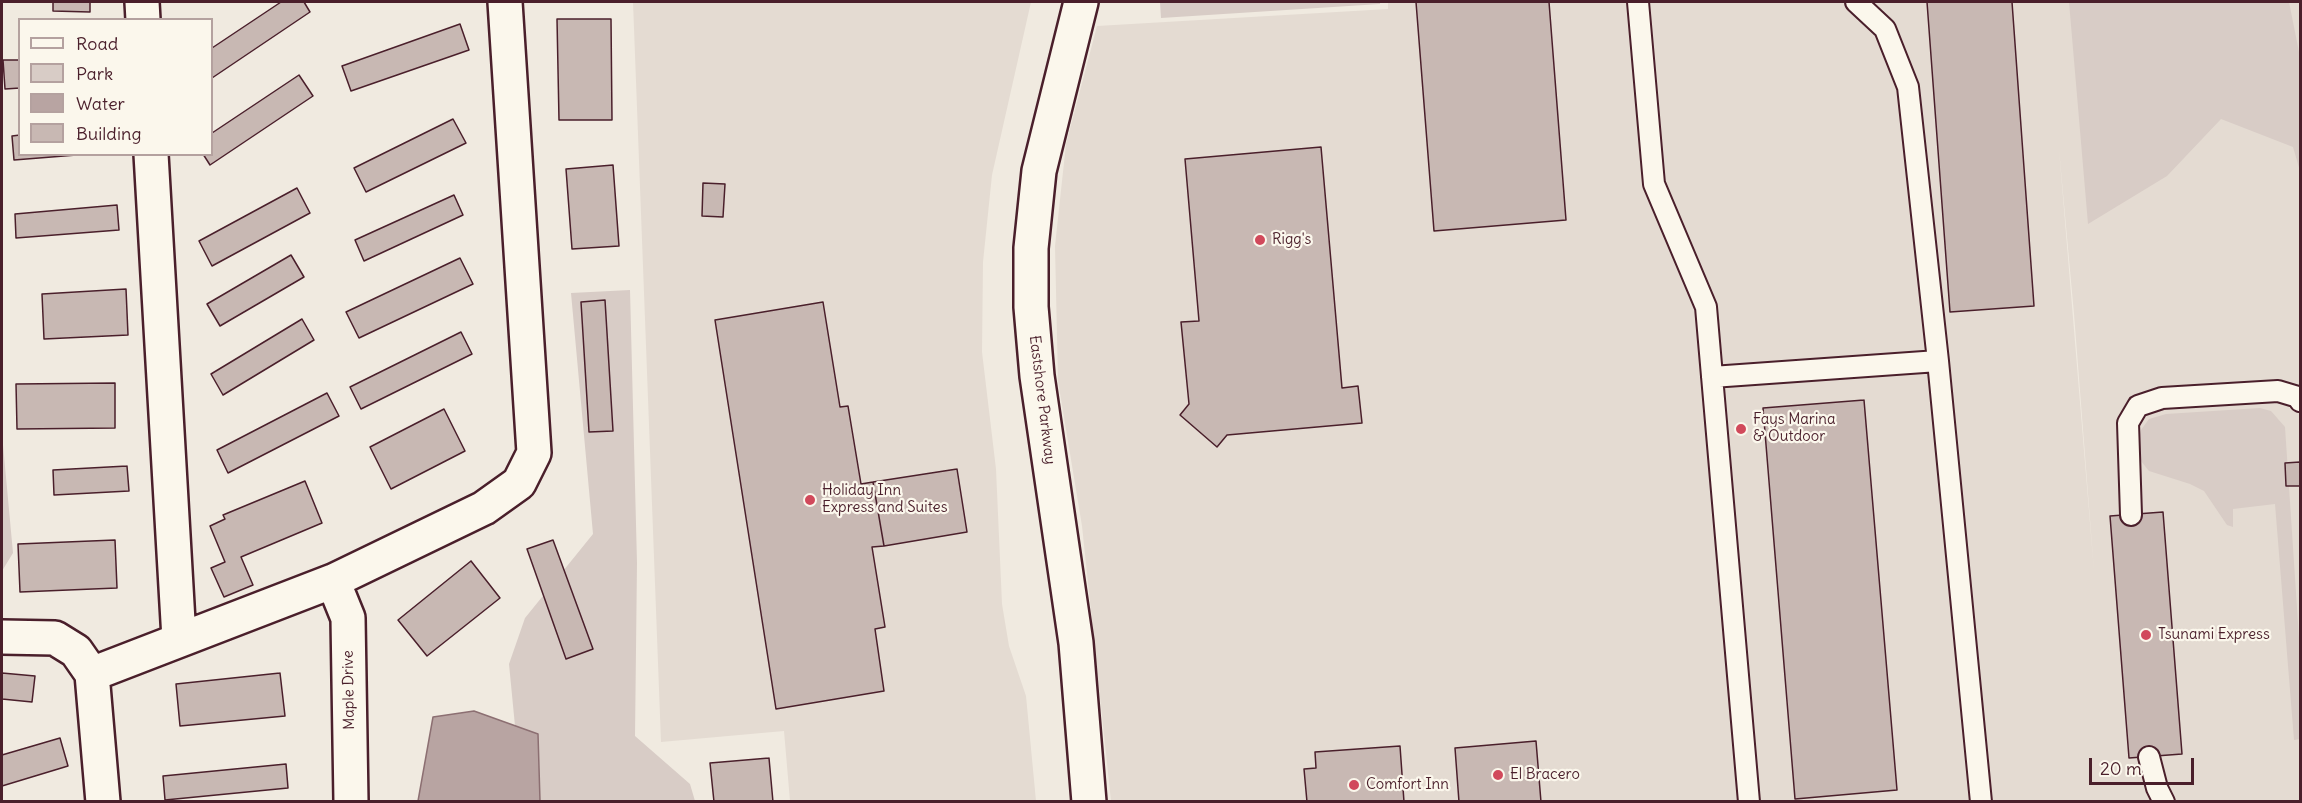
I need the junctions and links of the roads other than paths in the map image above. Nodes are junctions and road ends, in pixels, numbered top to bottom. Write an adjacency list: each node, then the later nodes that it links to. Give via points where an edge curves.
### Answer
1 (142, 2): 6 (street)
2 (506, 2): 12 (street, via 534,453 519,483 484,508)
3 (1081, 2): 19 (street, Eastshore Parkway, via 1039,171 1031,248 1031,307 1037,375 1076,643)
4 (1638, 2): 9 (lane, via 1654,184 1706,307)
5 (1856, 2): 8 (lane, via 1885,29 1908,87)
6 (143, 18)
7 (151, 156): 14 (street)
8 (1938, 361): 9 (lane); 21 (lane)
9 (1712, 377): 20 (lane)
10 (2301, 400): 11 (lane, via 2278,391 2162,398 2138,406 2128,423)
11 (2131, 515)
12 (333, 581): 14 (street); 18 (street, Maple Drive, via 348,618)
13 (2, 637): 15 (street, via 55,638 76,651)
14 (179, 639): 15 (street)
15 (92, 674): 17 (street)
16 (2149, 757): 22 (lane)
17 (103, 801)
18 (351, 801)
19 (1089, 801)
20 (1749, 801)
21 (1980, 801)
22 (2164, 801)

